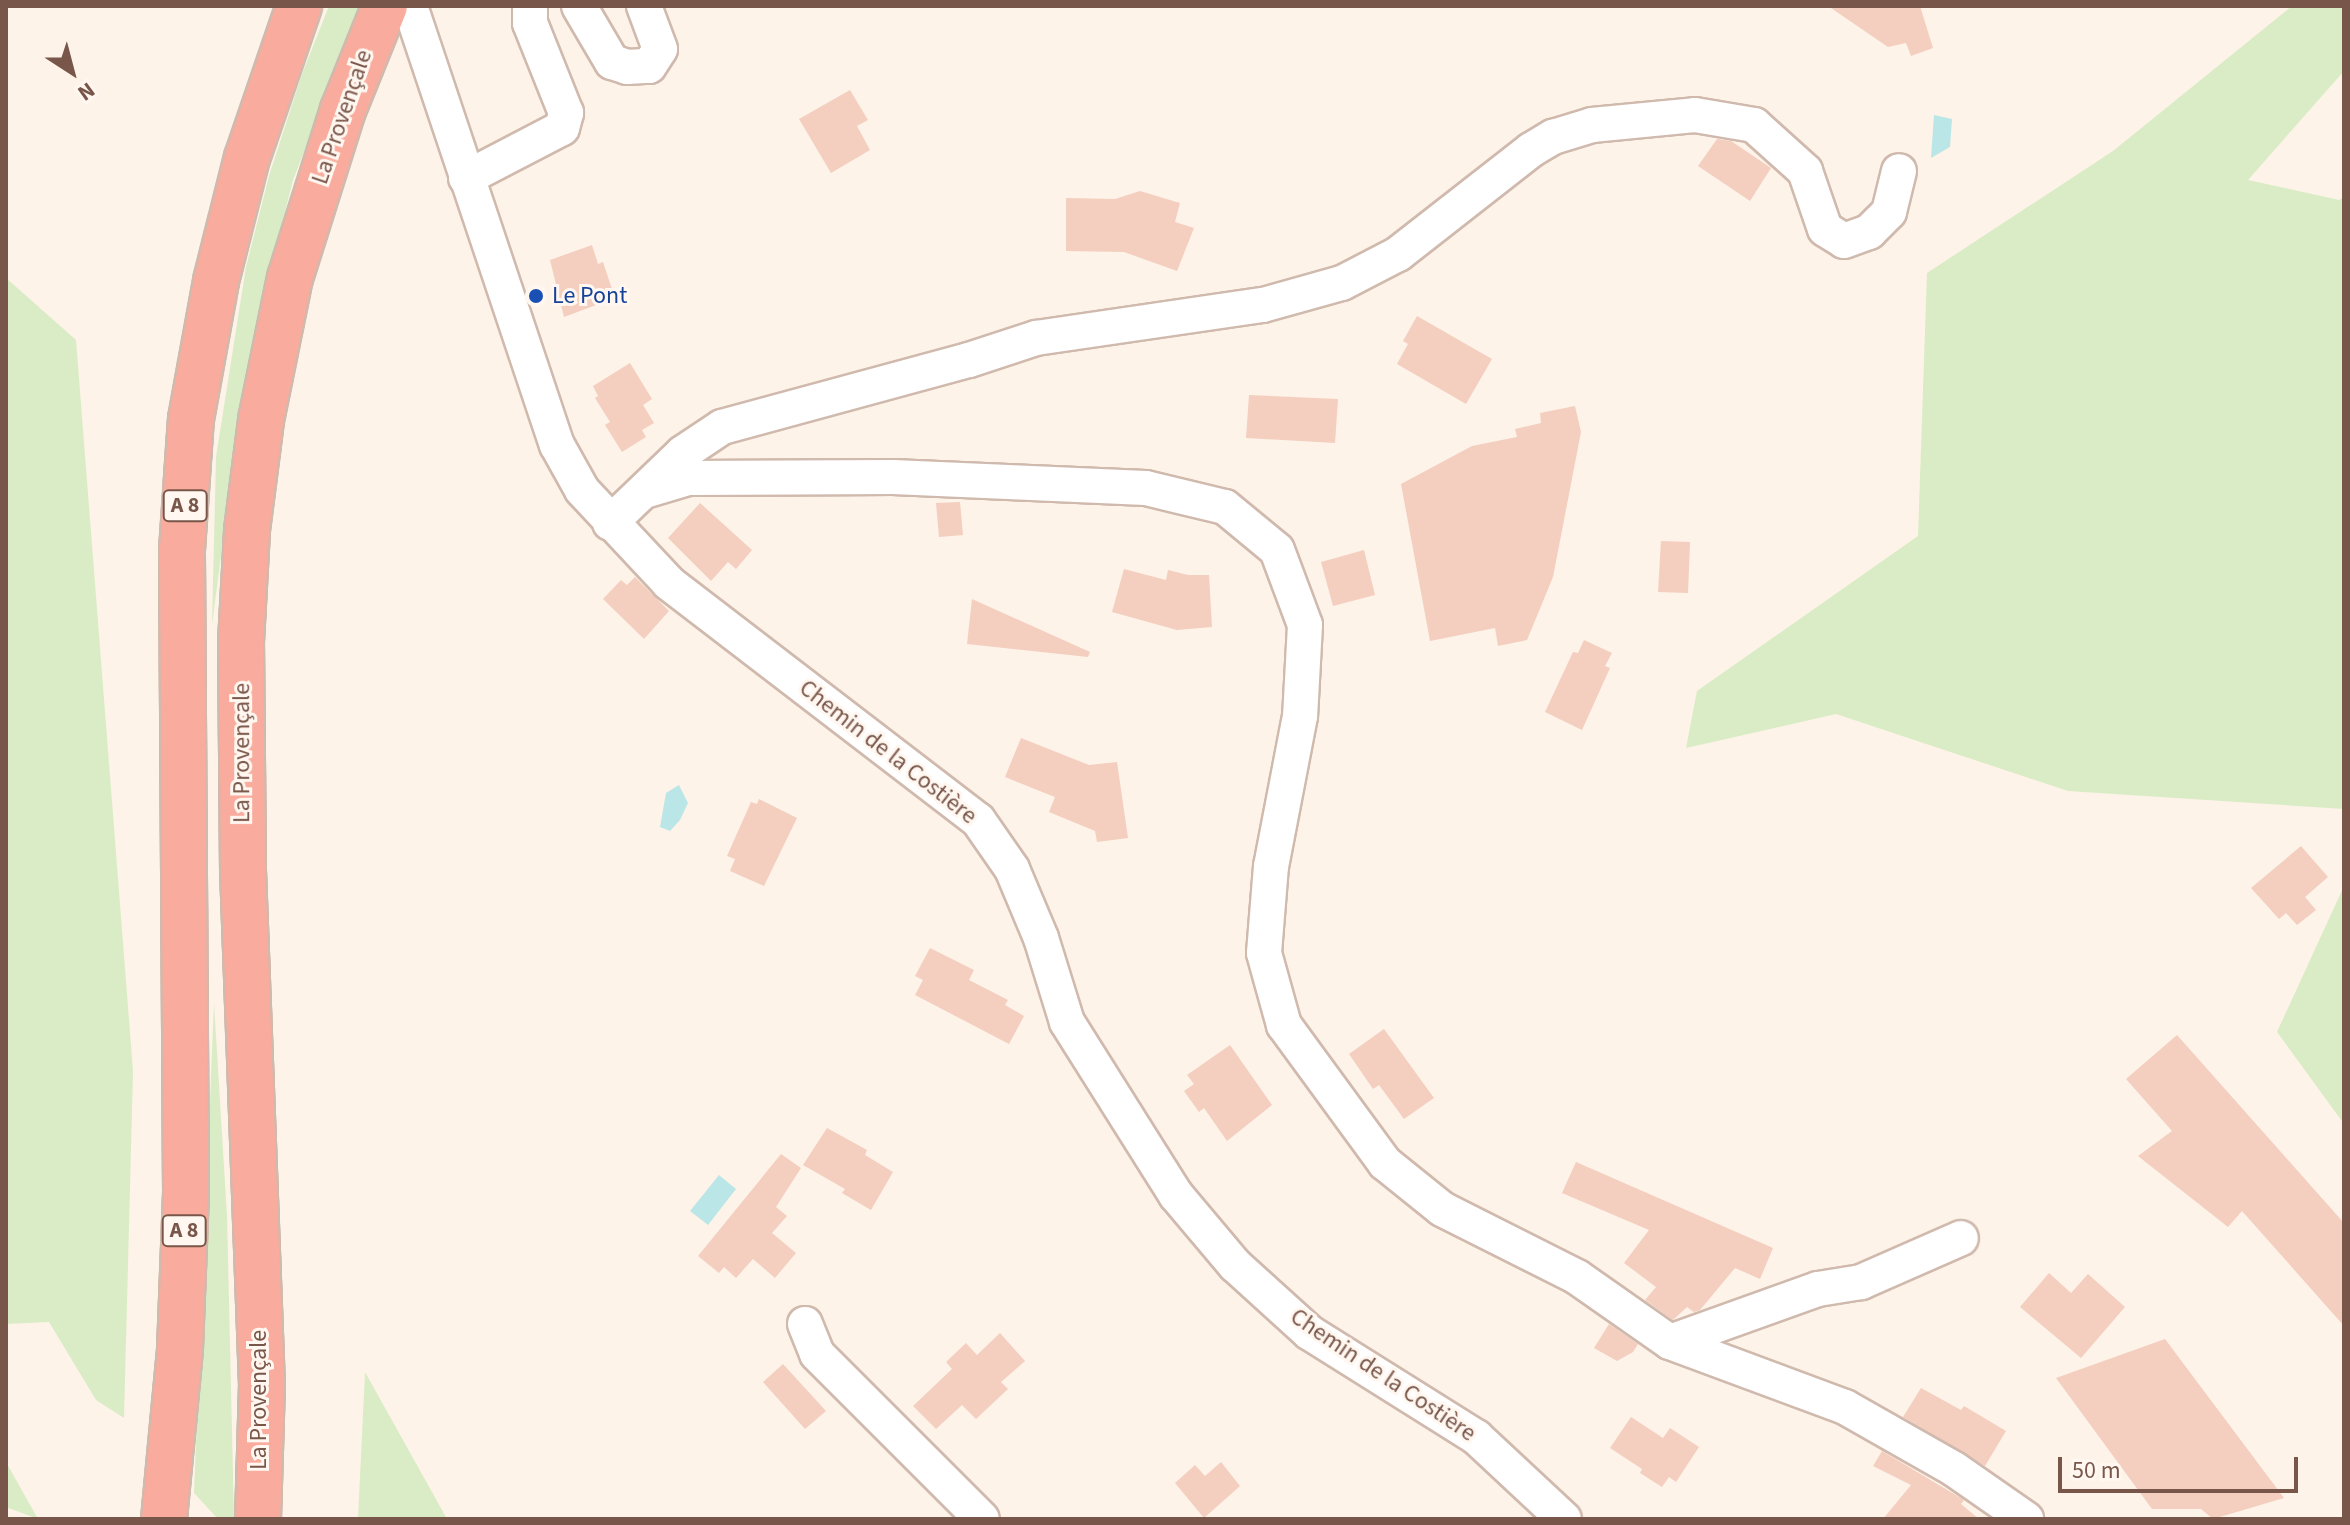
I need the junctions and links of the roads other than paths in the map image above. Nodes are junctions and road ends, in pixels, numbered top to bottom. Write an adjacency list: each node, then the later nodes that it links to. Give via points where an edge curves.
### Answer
1 (299, 6): 14 (highway, A 8, via 247,158 216,281 191,419 182,550 186,1191 180,1349)
2 (385, 6): 15 (highway, La Provençale, via 343,110 290,278 261,420 247,530 241,642 243,870 262,1386)
3 (410, 6): 7 (street, Chemin de la Costière)
4 (530, 6): 7 (street, via 530,23 566,113 562,128)
5 (579, 6): 6 (street, via 612,62 627,67 649,66 660,49)
6 (644, 6)
7 (463, 167): 10 (street, Chemin de la Costière, via 557,445 582,490)
8 (1899, 171): 9 (street, via 1889,212 1869,232 1844,241 1825,229 1805,171 1754,125 1695,115 1592,125 1531,150 1398,254 1342,283 1263,305 1036,338 722,427 683,453)
9 (648, 490): 10 (street); 13 (street, via 688,478 877,477 1146,488 1225,507 1277,550 1305,625 1300,716 1271,866 1264,953 1284,1025 1385,1163 1442,1209 1577,1277)
10 (610, 523): 17 (street, Chemin de la Costière, via 669,583 978,820 1012,869 1067,1022 1176,1195 1235,1265 1310,1333 1476,1437)
11 (1961, 1238): 13 (street, via 1861,1282 1818,1289)
12 (805, 1324): 16 (street, via 817,1354)
13 (1670, 1342): 18 (street, via 1845,1407 1954,1469)
14 (164, 1519)
15 (258, 1519)
16 (982, 1519)
17 (1564, 1519)
18 (2026, 1519)

